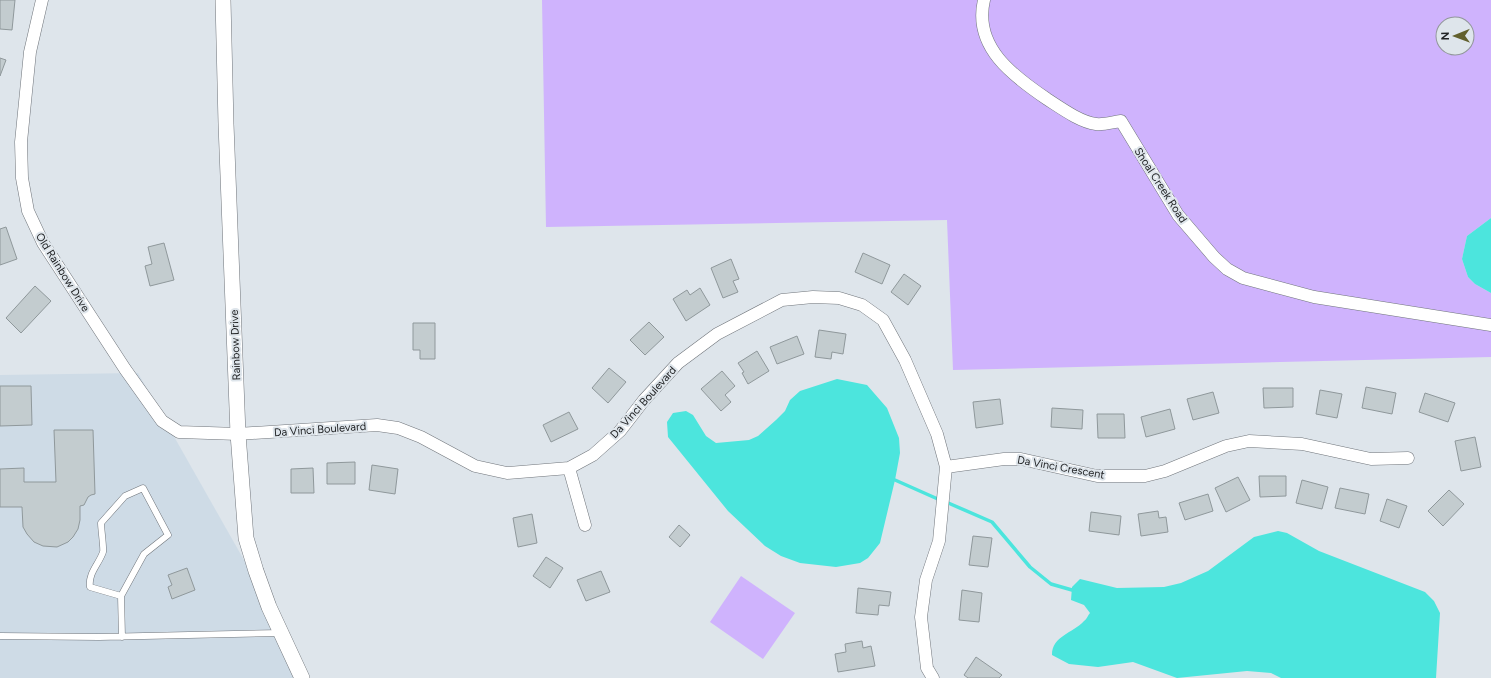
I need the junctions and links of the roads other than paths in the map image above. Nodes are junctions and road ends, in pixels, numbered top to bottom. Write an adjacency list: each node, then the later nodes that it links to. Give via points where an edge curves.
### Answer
1 (42, 0): 5 (street, Old Rainbow Drive, via 30,52 21,142 22,178 28,211 43,243 122,365 162,421 179,432)
2 (223, 0): 5 (street, Rainbow Drive)
3 (984, 0): 4 (street, Shoal Creek Road, via 984,33 1002,63 1022,82 1070,114 1096,124 1125,120 1178,215 1227,269 1243,278 1314,297)
4 (1491, 325)
5 (238, 434): 8 (street, Da Vinci Boulevard, via 377,425 398,428 421,437 475,466 507,473); 11 (street, Rainbow Drive, via 246,538 261,585)
6 (1408, 458): 7 (street, Da Vinci Crescent, via 1371,460 1302,444 1249,441 1226,446 1166,471 1145,476 1097,476 1022,459)
7 (946, 467): 8 (street, Da Vinci Boulevard, via 925,404 883,320 862,305 839,298 813,297 782,300 716,334 678,363 620,431 593,455); 15 (street, Da Vinci Boulevard, via 939,541 926,580 921,617 927,668)
8 (569, 468): 9 (street)
9 (585, 525)
10 (121, 596): 10 (lane, via 144,554 168,535 143,488 125,496 101,523 104,550 89,579 90,587); 13 (lane)
11 (282, 633): 13 (lane); 14 (street, Rainbow Drive)
12 (0, 636): 13 (lane)
13 (122, 636)
14 (302, 678)
15 (933, 678)

